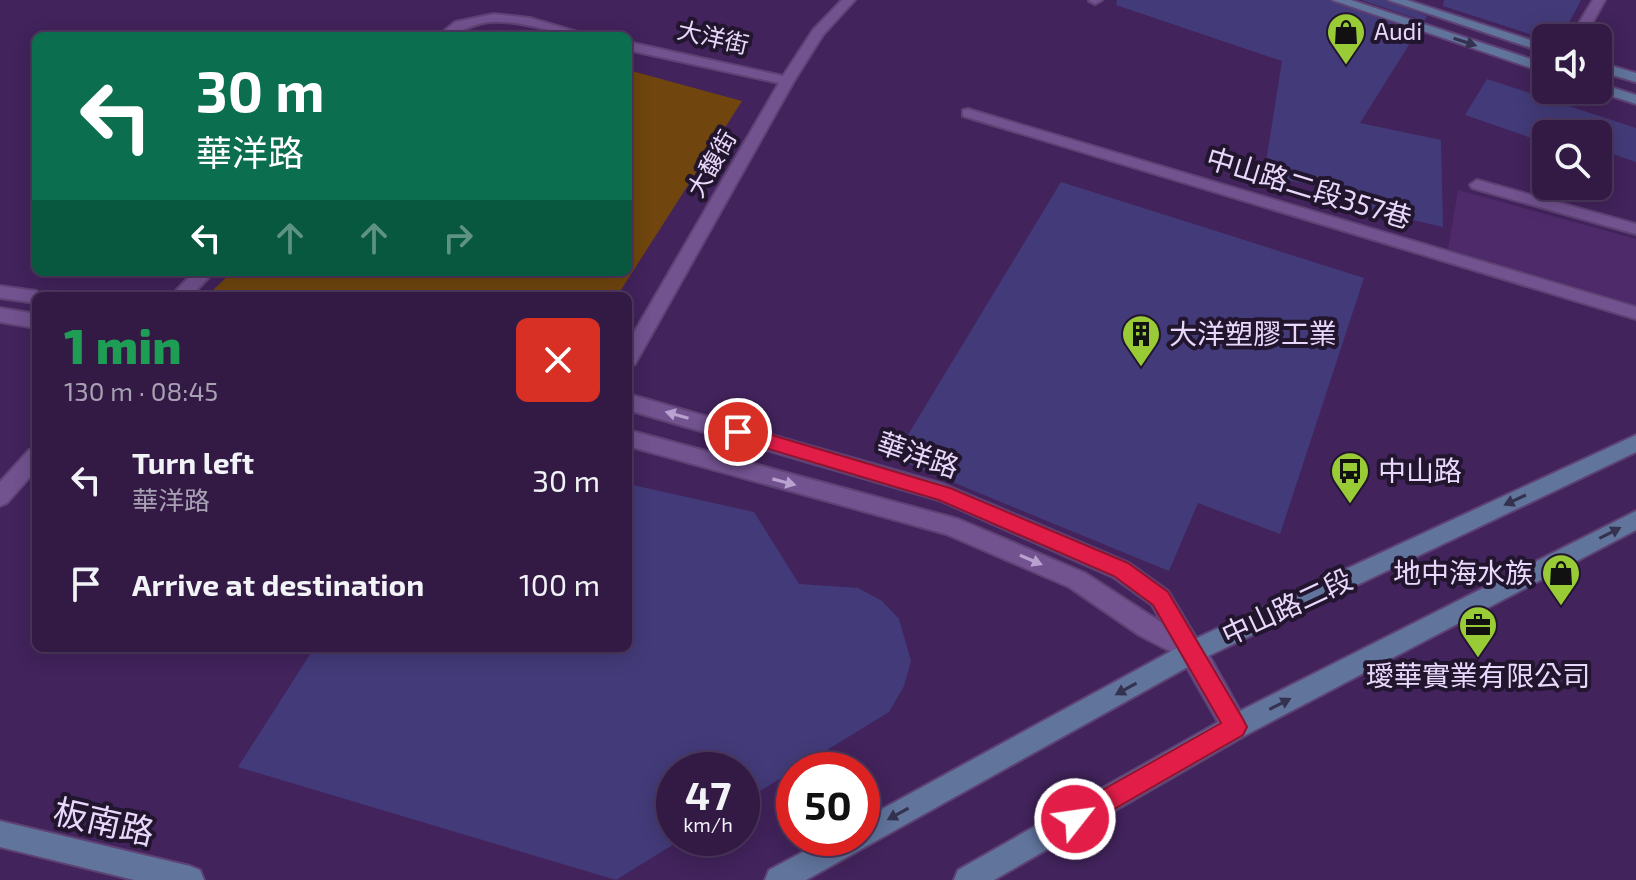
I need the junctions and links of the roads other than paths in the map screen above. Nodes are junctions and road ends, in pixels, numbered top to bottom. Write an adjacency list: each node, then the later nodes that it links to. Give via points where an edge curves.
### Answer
1 (849, 0): 13 (street, 大馥街, via 818,33)
2 (1338, 0): 10 (main road, one-way to 10)
3 (1394, 0): 8 (main road)
4 (1599, 0): 5 (street)
5 (1585, 24)
6 (451, 32): 7 (street, via 468,20 493,16)
7 (566, 32)
8 (1532, 44)
9 (632, 47): 13 (street, 大洋街)
10 (1532, 64)
11 (1612, 70): 12 (main road)
12 (1636, 78)
13 (787, 81): 26 (street, 大馥街)
14 (1612, 92): 15 (main road)
15 (1636, 100)
16 (968, 113): 23 (lane, 中山路二段357巷)
17 (1477, 185): 18 (lane)
18 (1636, 229)
19 (201, 276): 21 (street)
20 (0, 292): 22 (street)
21 (184, 292)
22 (32, 296)
23 (1636, 313)
24 (0, 315): 25 (street)
25 (32, 320)
26 (632, 352)
27 (632, 403): 33 (street, 華洋路, one-way to 27, via 1160,598 1121,570 943,493)
28 (632, 439): 33 (street, 華洋路, one-way to 33, via 950,526 1077,580)
29 (1636, 443): 33 (main road, 中山路二段, one-way to 33)
30 (32, 461): 31 (street)
31 (0, 497)
32 (1636, 520): 34 (main road, one-way to 32)
33 (1194, 651): 34 (street, 華洋路); 35 (main road, 中山路二段, one-way to 35)
34 (1235, 727): 40 (main road)
35 (880, 824)
36 (0, 834): 38 (main road, 板南路)
37 (822, 856): 39 (main road)
38 (190, 880)
39 (779, 880)
40 (968, 880)

